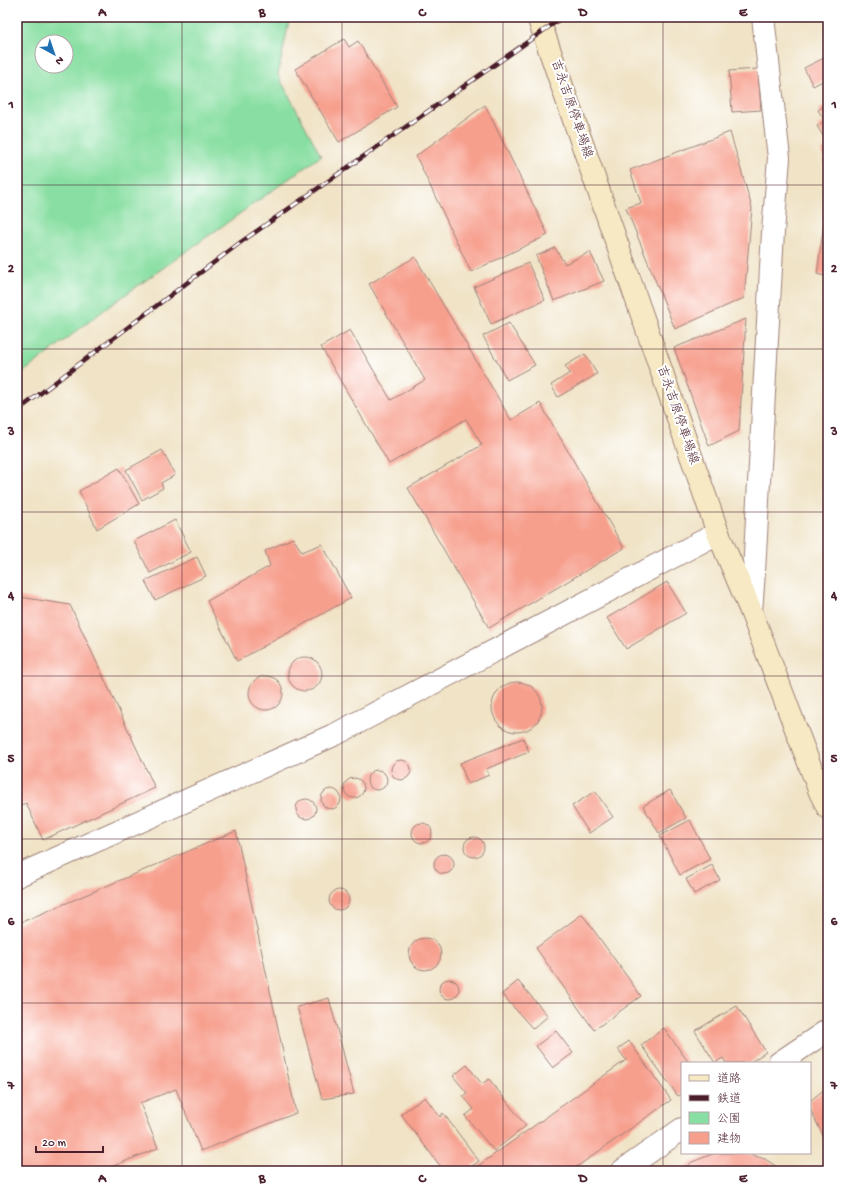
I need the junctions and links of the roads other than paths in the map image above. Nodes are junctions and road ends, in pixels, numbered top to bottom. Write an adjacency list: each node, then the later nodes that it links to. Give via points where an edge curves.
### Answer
1 (538, 17): 3 (main road, 吉永吉原停車場線)
2 (763, 17): 4 (street, via 779,158)
3 (718, 533): 4 (main road, 吉永吉原停車場線); 6 (street, via 336,734)
4 (751, 611): 5 (main road, 吉永吉原停車場線)
5 (828, 808)
6 (17, 876)
7 (828, 1030): 8 (street)
8 (780, 1062)
9 (681, 1130): 10 (street)
10 (622, 1171)

